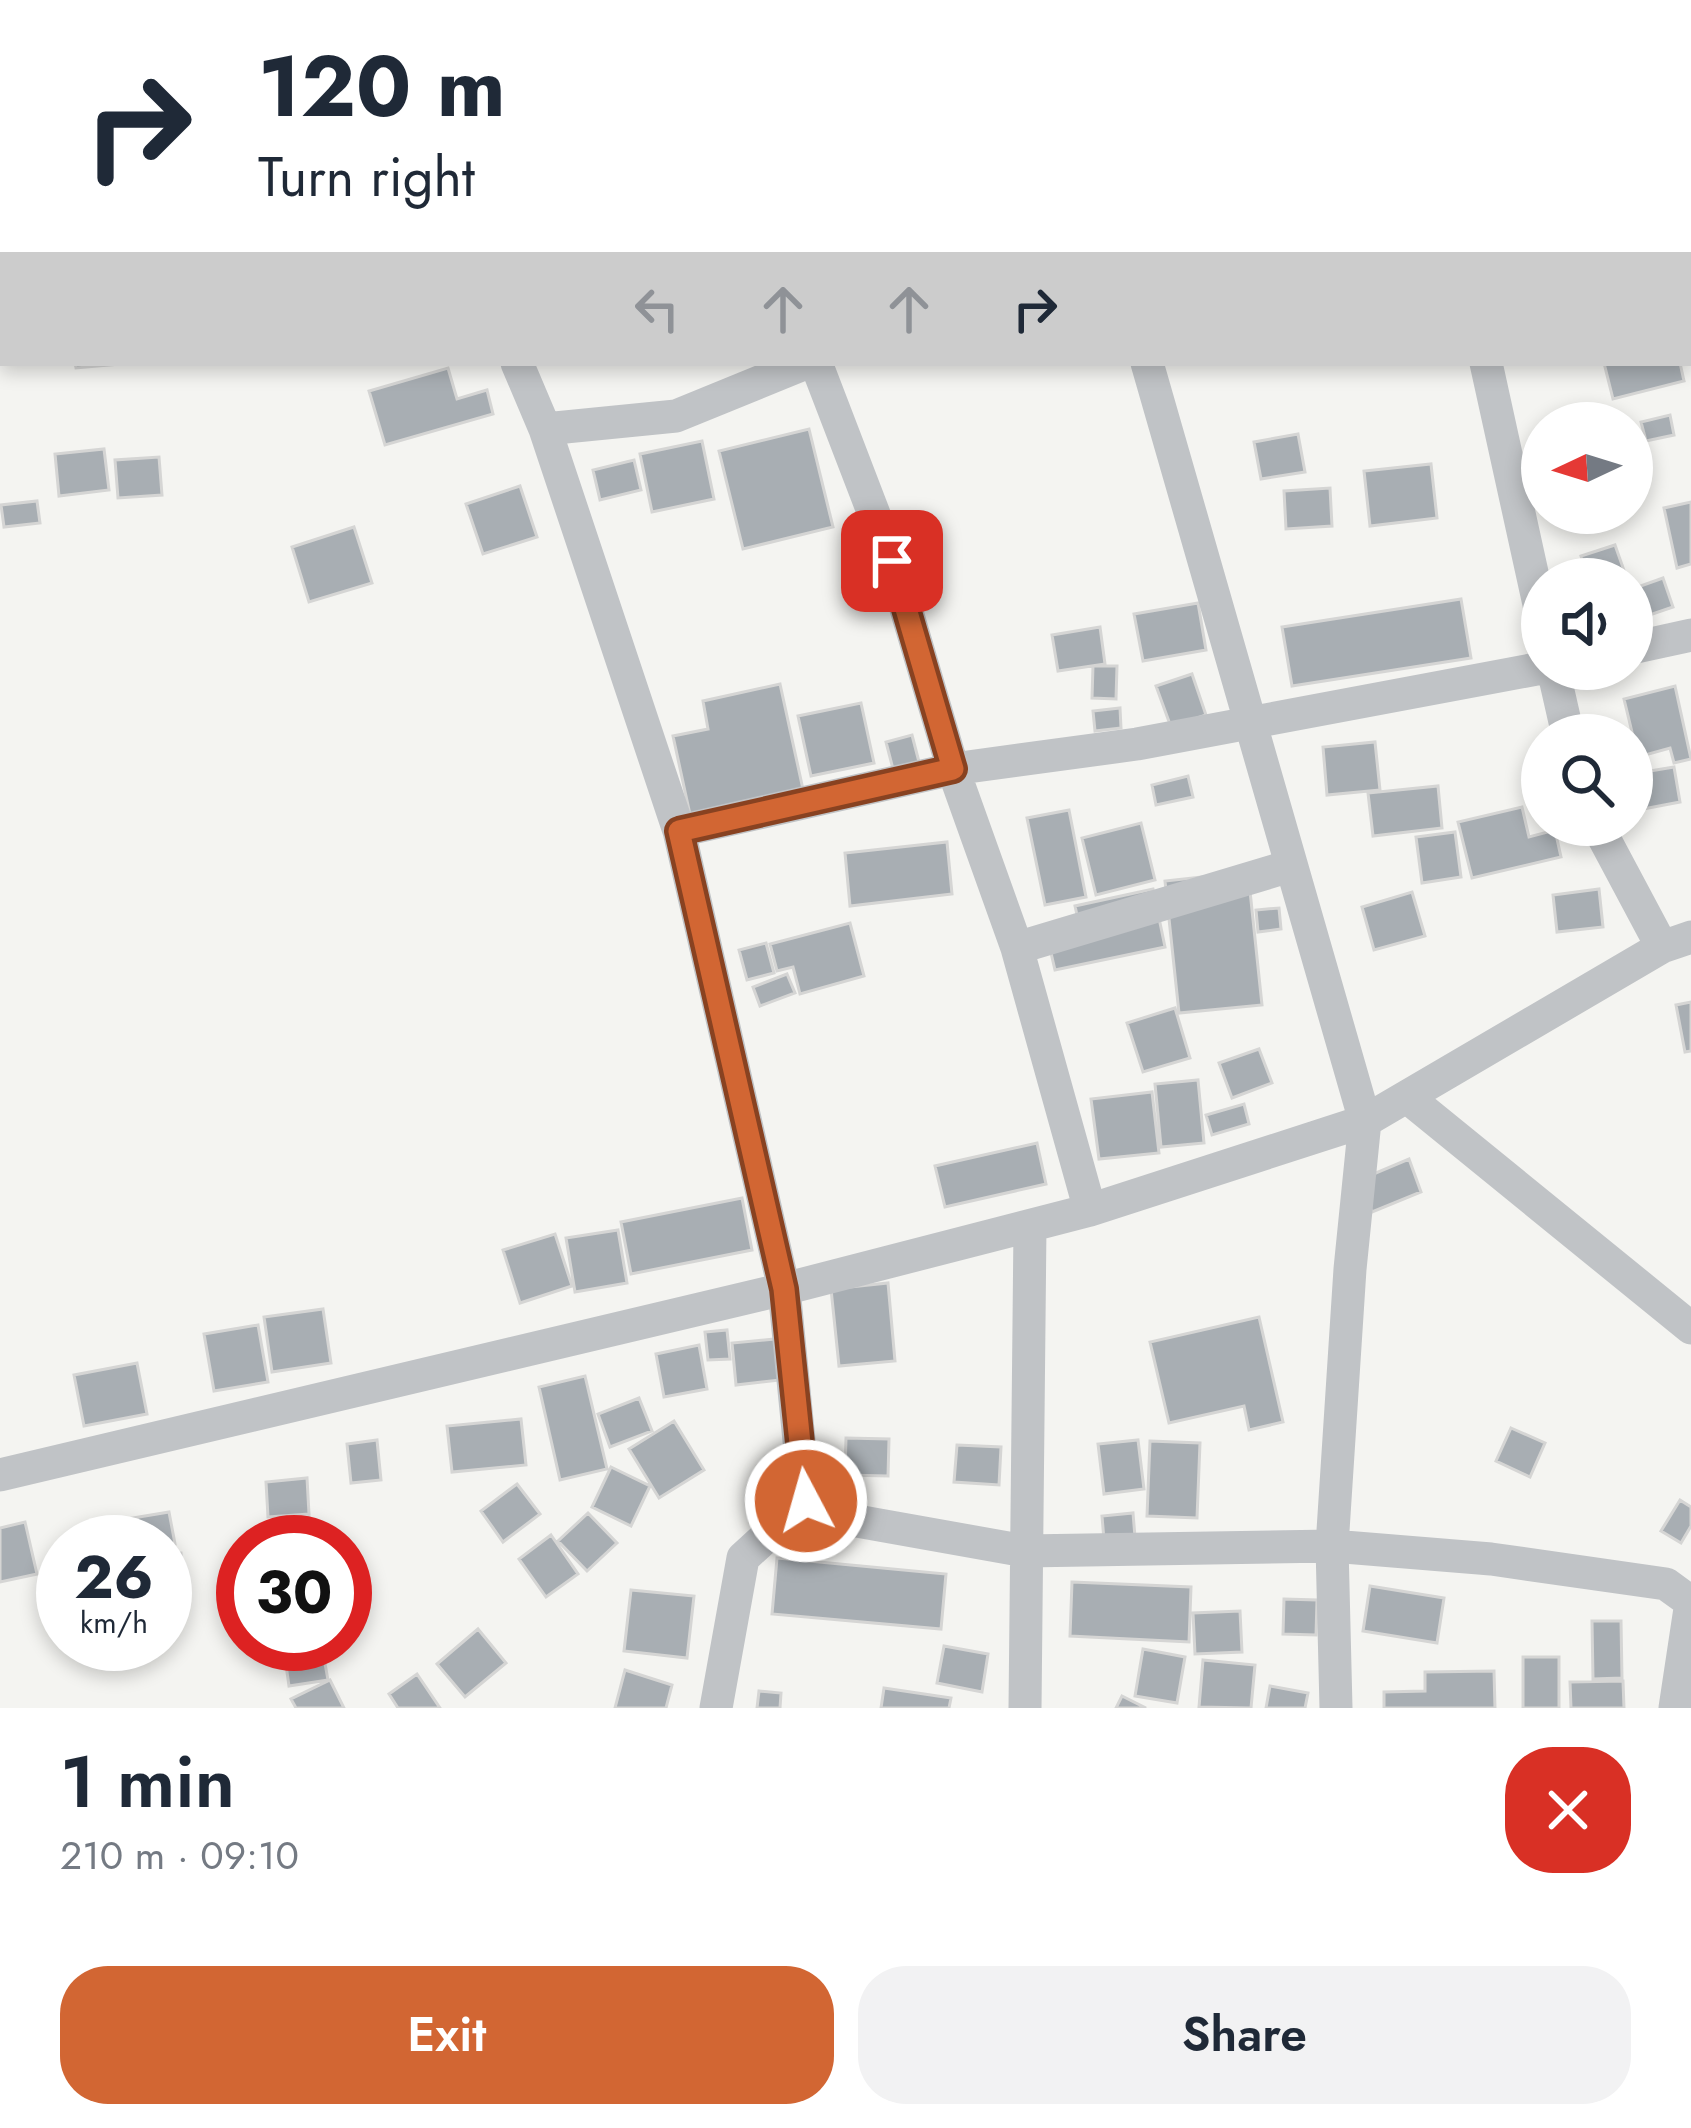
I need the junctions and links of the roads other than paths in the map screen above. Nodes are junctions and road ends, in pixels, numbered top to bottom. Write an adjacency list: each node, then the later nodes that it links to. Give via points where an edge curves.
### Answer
1 (518, 366): 6 (street)
2 (799, 366): 6 (street, via 676,416)
3 (817, 366): 12 (street, via 892,561)
4 (1148, 366): 11 (street)
5 (1487, 366): 7 (street)
6 (544, 429): 13 (street)
7 (1529, 558)
8 (1691, 635): 9 (street)
9 (1653, 643)
10 (1521, 673): 11 (street)
11 (1248, 722): 12 (street); 15 (street)
12 (953, 769): 13 (street); 17 (street)
13 (679, 831): 22 (street)
14 (1612, 846): 16 (street)
15 (1290, 866): 17 (street); 19 (street)
16 (1676, 942): 18 (street)
17 (1017, 947): 20 (street)
18 (1407, 1097): 19 (street); 23 (street)
19 (1365, 1121): 20 (street); 26 (street)
20 (1090, 1210): 21 (street)
21 (1030, 1226): 22 (street); 27 (street)
22 (784, 1289): 24 (street); 25 (street)
23 (1691, 1328)
24 (0, 1475)
25 (806, 1501): 27 (street, via 840,1518); 29 (street, via 743,1558)
26 (1332, 1546): 27 (street); 28 (street, via 1666,1584); 31 (street)
27 (1025, 1551): 30 (street)
28 (1691, 1602): 32 (street)
29 (716, 1708)
30 (1024, 1708)
31 (1336, 1708)
32 (1675, 1708)

